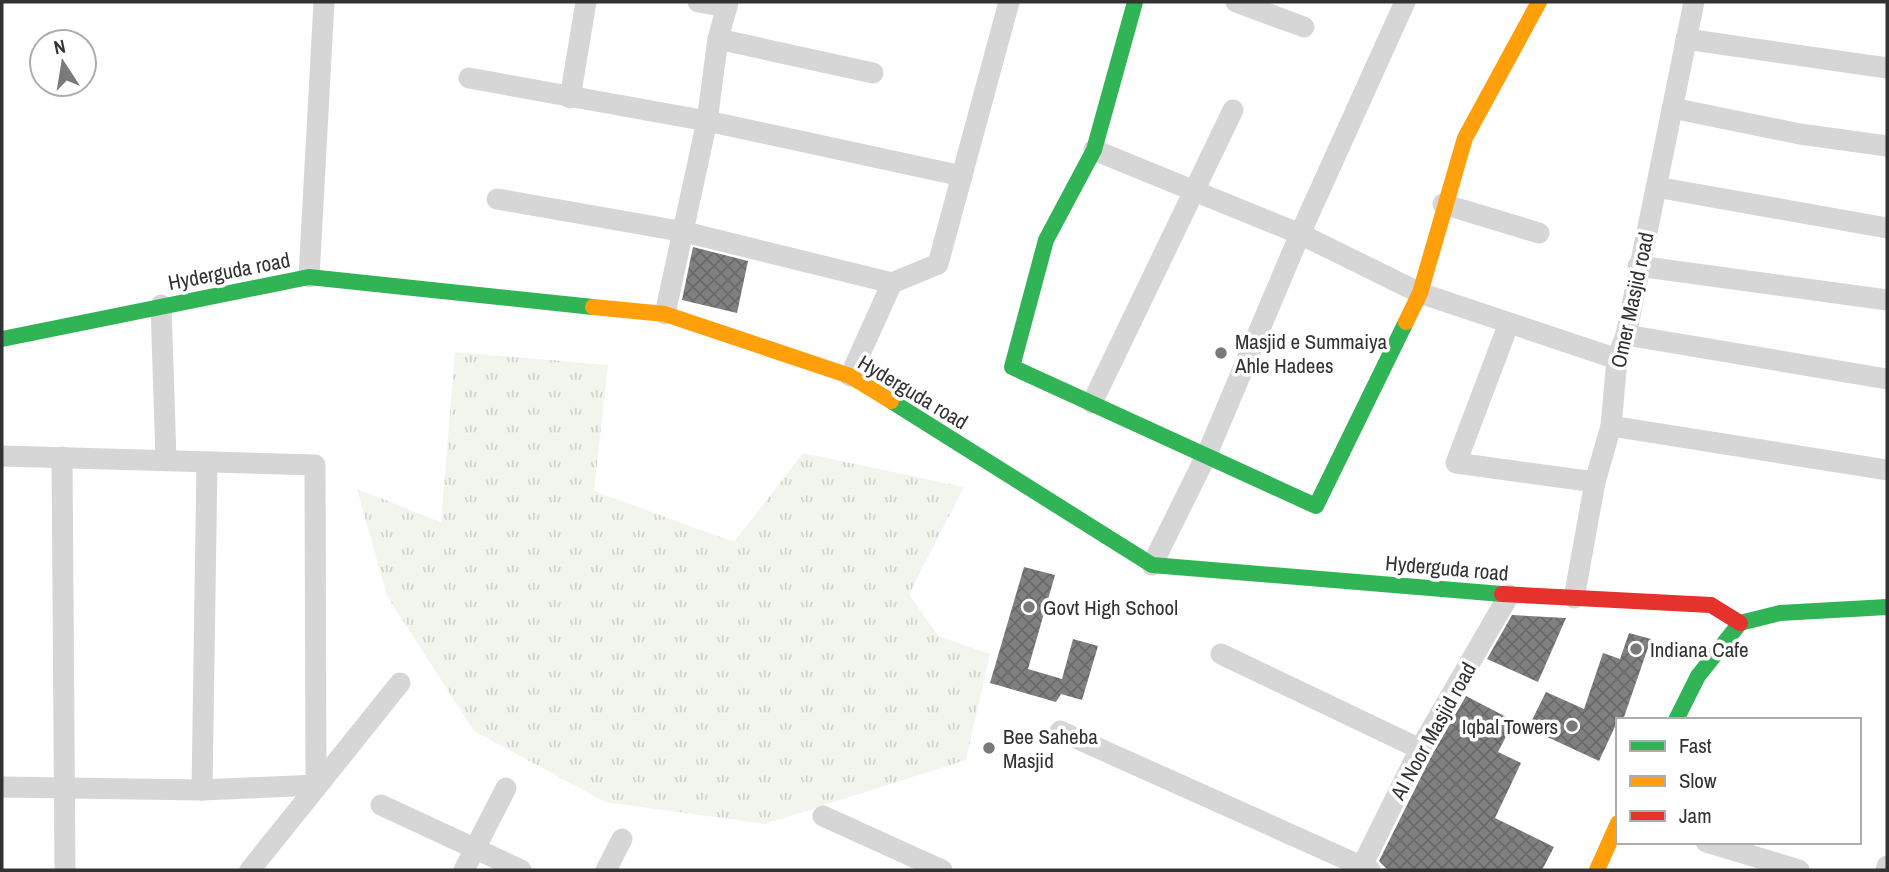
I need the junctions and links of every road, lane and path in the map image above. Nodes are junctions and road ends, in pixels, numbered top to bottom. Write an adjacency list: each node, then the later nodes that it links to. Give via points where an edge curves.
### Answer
1 (324, 2): 33 (street)
2 (586, 2): 17 (street)
3 (698, 2): 10 (street)
4 (1009, 2): 23 (street)
5 (1135, 2): 22 (street)
6 (1236, 2): 11 (street)
7 (1405, 2): 31 (street)
8 (1539, 2): 27 (street, via 1465,138)
9 (1694, 2): 13 (street, Omer Masjid road)
10 (727, 5): 12 (street)
11 (1304, 27)
12 (719, 39): 15 (street); 20 (street)
13 (1686, 39): 14 (street); 18 (street, Omer Masjid road)
14 (1887, 68)
15 (873, 73)
16 (469, 78): 17 (street)
17 (570, 98): 20 (street)
18 (1672, 108): 21 (street); 24 (street, Omer Masjid road)
19 (1233, 110): 25 (street)
20 (707, 121): 23 (street); 29 (street)
21 (1887, 146)
22 (1094, 150): 25 (street); 45 (street, via 1046,240 1012,367)
23 (962, 176): 34 (street, via 938,264)
24 (1656, 187): 28 (street); 32 (street, Omer Masjid road)
25 (1194, 191): 31 (street); 45 (street)
26 (497, 199): 29 (street)
27 (1444, 204): 30 (street); 35 (street)
28 (1887, 228)
29 (685, 232): 34 (street); 38 (street)
30 (1539, 233)
31 (1300, 234): 35 (street); 47 (street)
32 (1638, 266): 36 (street); 40 (street, Omer Masjid road)
33 (309, 277): 37 (street, Hyderguda road); 38 (street, Hyderguda road)
34 (892, 283): 43 (street)
35 (1420, 293): 39 (street); 47 (street, via 1316,506)
36 (1887, 300)
37 (161, 305): 41 (street, Hyderguda road); 50 (street)
38 (665, 314): 43 (street, Hyderguda road)
39 (1509, 323): 42 (street); 53 (street, via 1457,463)
40 (1626, 335): 42 (street, Omer Masjid road); 44 (street)
41 (2, 339)
42 (1617, 359): 46 (street, Omer Masjid road)
43 (850, 376): 54 (street, Hyderguda road)
44 (1887, 379)
45 (1092, 403): 47 (street)
46 (1611, 426): 52 (street); 53 (street, Omer Masjid road)
47 (1207, 454): 54 (street)
48 (2, 456): 49 (street)
49 (62, 457): 50 (street); 67 (street)
50 (166, 460): 51 (street)
51 (207, 462): 64 (street, via 315,465); 68 (street)
52 (1887, 470)
53 (1595, 482): 56 (street, Omer Masjid road)
54 (1152, 565): 55 (street, Hyderguda road)
55 (1509, 595): 56 (street, Hyderguda road); 63 (street, AI Noor Masjid road)
56 (1574, 598): 58 (street, Hyderguda road, via 1711,605)
57 (1887, 607): 58 (street, via 1780,614)
58 (1740, 622): 61 (street, via 1698,677)
59 (1221, 654): 63 (street)
60 (400, 683): 64 (street)
61 (1677, 718)
62 (1060, 732): 75 (street)
63 (1420, 749): 75 (street, AI Noor Masjid road)
64 (316, 785): 68 (street); 77 (street)
65 (2, 787): 67 (street)
66 (506, 788): 74 (street)
67 (64, 789): 68 (street); 76 (street)
68 (201, 790)
69 (381, 805): 74 (street)
70 (823, 816): 81 (street)
71 (1616, 827): 82 (street)
72 (622, 839): 80 (street)
73 (1713, 844): 83 (street)
74 (474, 849): 78 (street); 79 (street)
75 (1364, 869)
76 (65, 870)
77 (250, 870)
78 (464, 870)
79 (521, 870)
80 (606, 870)
81 (943, 870)
82 (1597, 870)
83 (1799, 870)

